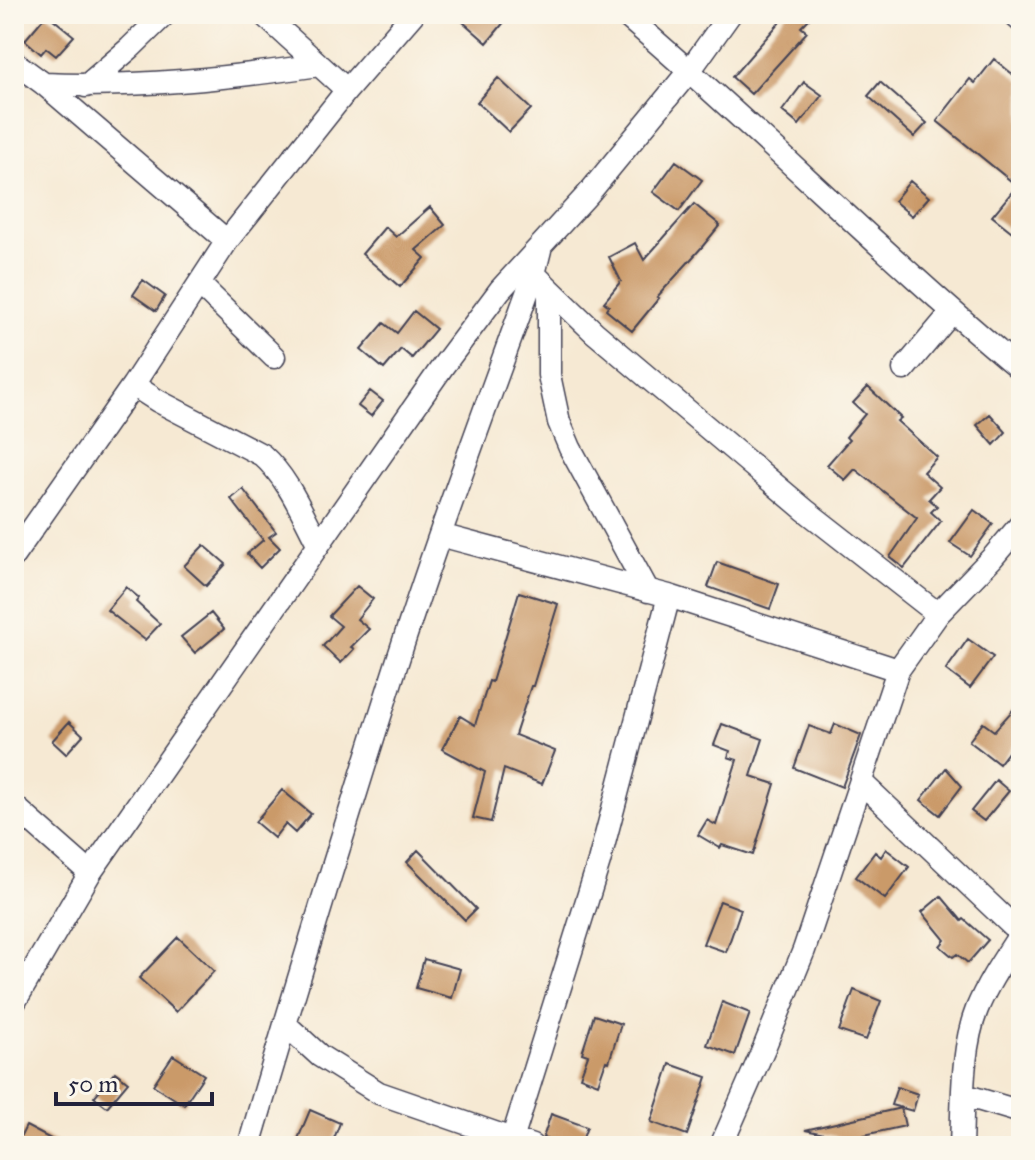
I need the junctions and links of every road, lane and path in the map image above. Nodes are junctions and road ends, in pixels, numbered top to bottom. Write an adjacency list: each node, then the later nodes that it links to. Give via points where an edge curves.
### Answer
1 (165, 14): 12 (street)
2 (263, 14): 9 (street)
3 (413, 14): 13 (street)
4 (624, 14): 10 (street)
5 (730, 14): 10 (street)
6 (1013, 14): 7 (street)
7 (1021, 21)
8 (14, 62): 11 (street)
9 (319, 65): 12 (street); 13 (street)
10 (690, 70): 15 (street); 18 (street)
11 (44, 84): 12 (street); 14 (street)
12 (86, 86)
13 (347, 90): 14 (street)
14 (227, 241): 17 (street)
15 (541, 245): 16 (street); 25 (street, via 443,366)
16 (542, 282): 24 (street); 27 (street, via 549,375 559,422); 28 (street, via 805,510)
17 (199, 284): 19 (street); 22 (street)
18 (952, 312): 20 (street); 21 (street)
19 (274, 357)
20 (904, 369)
21 (1021, 370)
22 (133, 385): 25 (street, via 262,455 290,490); 26 (street)
23 (1021, 524): 28 (street)
24 (440, 535): 27 (street); 35 (street)
25 (318, 543): 32 (street)
26 (14, 555)
27 (659, 594): 29 (street); 38 (street, via 599,862)
28 (938, 614): 29 (street)
29 (898, 670): 30 (street)
30 (861, 782): 33 (street); 40 (street, via 804,950)
31 (14, 806): 32 (street)
32 (90, 873): 34 (street)
33 (1021, 933): 36 (street, via 975,1013)
34 (14, 1003)
35 (285, 1024): 38 (street, via 320,1056 379,1093); 39 (street)
36 (964, 1095): 37 (street); 41 (street)
37 (1021, 1112)
38 (522, 1143)
39 (249, 1146)
40 (721, 1146)
41 (961, 1146)

